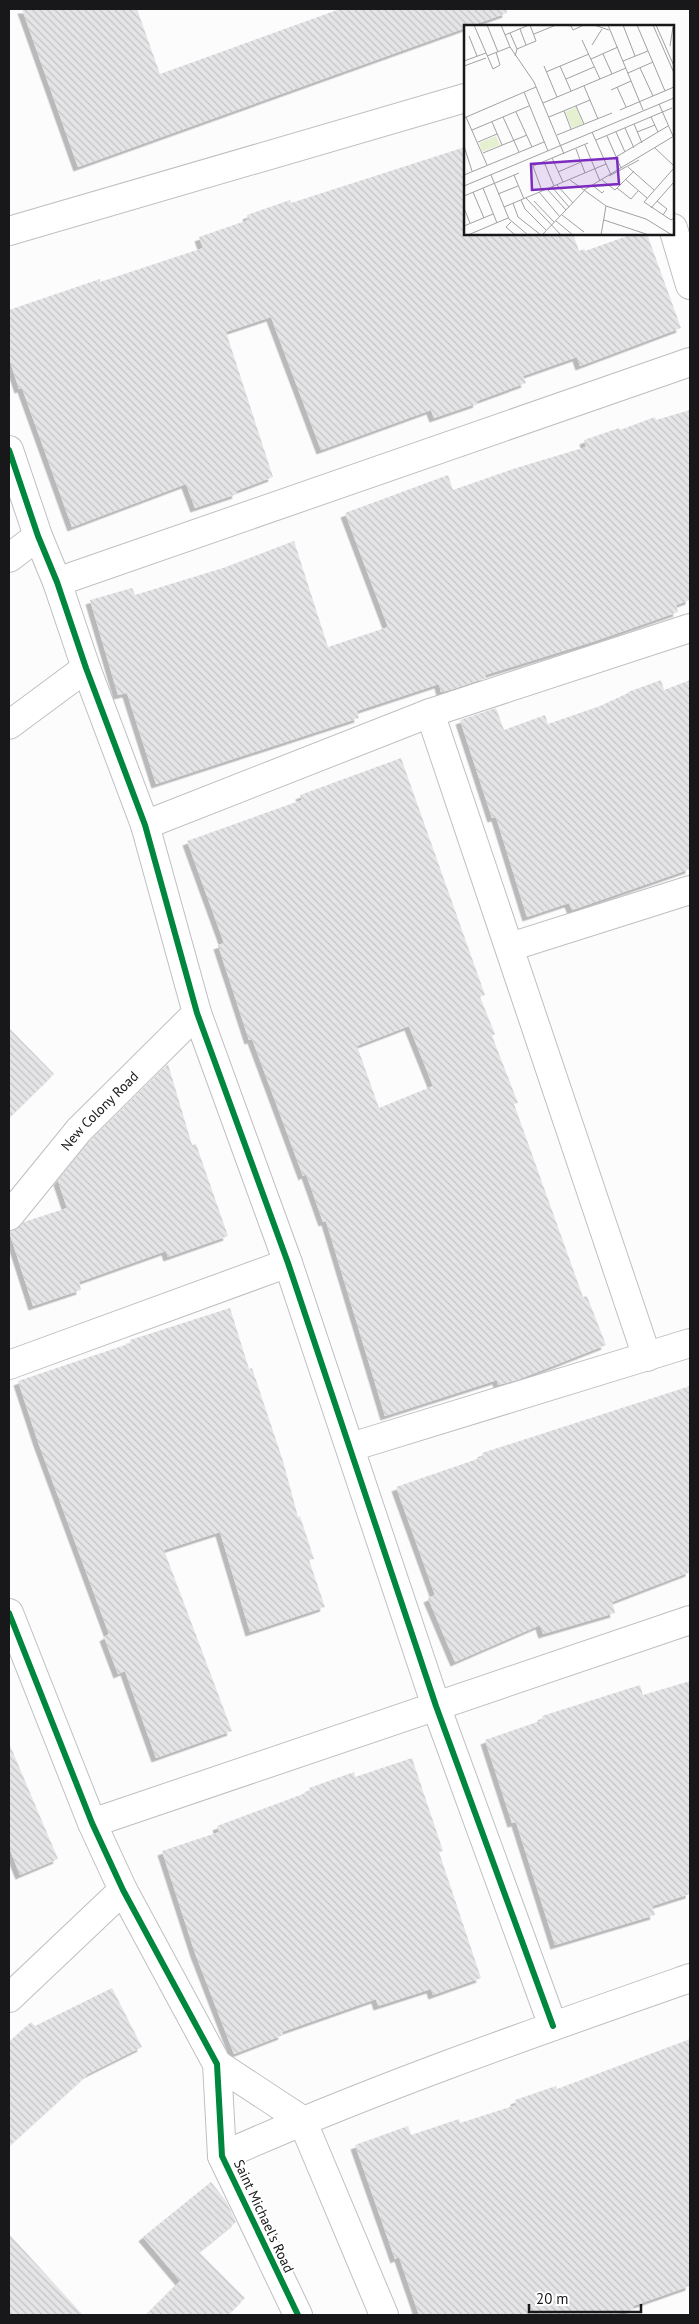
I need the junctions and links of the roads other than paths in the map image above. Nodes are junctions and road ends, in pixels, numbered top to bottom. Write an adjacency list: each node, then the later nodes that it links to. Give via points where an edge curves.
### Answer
1 (464, 98): 2 (street)
2 (9, 231)
3 (674, 231): 4 (street)
4 (690, 285)
5 (690, 362): 9 (street)
6 (9, 450): 7 (street)
7 (38, 536): 8 (street); 9 (street)
8 (9, 558)
9 (57, 582): 11 (street)
10 (690, 628): 12 (street)
11 (86, 668): 13 (street); 14 (street)
12 (430, 713): 14 (street); 16 (street)
13 (9, 725)
14 (145, 825): 17 (street)
15 (690, 890): 16 (street)
16 (510, 947): 21 (street)
17 (197, 1013): 18 (street, New Colony Road, via 79,1130); 19 (street)
18 (9, 1216)
19 (288, 1263): 22 (street); 23 (street)
20 (690, 1343): 21 (street)
21 (647, 1357): 23 (street)
22 (9, 1365)
23 (351, 1447): 26 (street)
24 (9, 1613): 27 (street)
25 (690, 1620): 26 (street)
26 (436, 1706): 27 (street); 31 (street)
27 (92, 1823): 28 (street)
28 (123, 1890): 30 (street); 32 (street)
29 (690, 1978): 31 (street)
30 (9, 1998)
31 (553, 2026): 33 (street)
32 (217, 2064): 33 (street); 34 (street, Saint Michael's Road)
33 (302, 2120): 34 (street); 36 (street)
34 (222, 2156): 35 (street, Saint Michael's Road)
35 (298, 2315)
36 (384, 2315)

